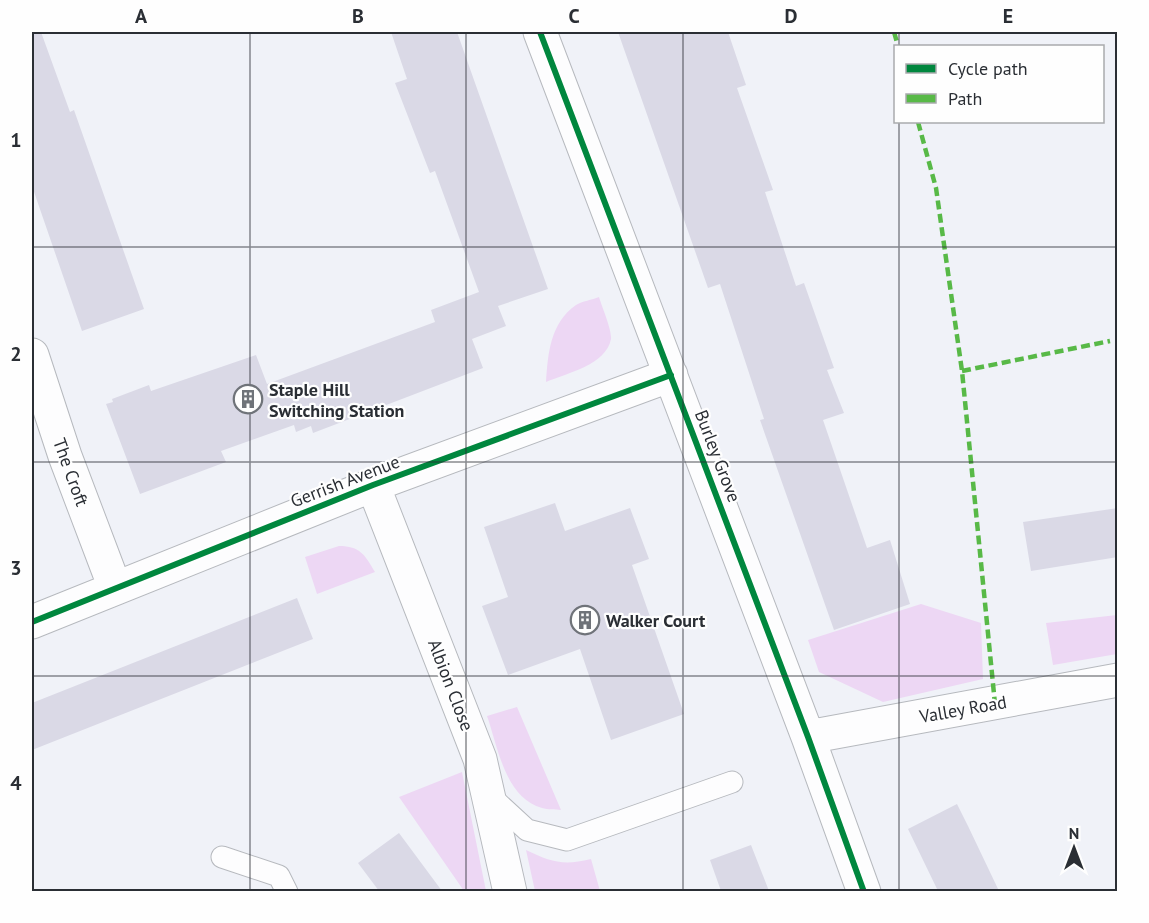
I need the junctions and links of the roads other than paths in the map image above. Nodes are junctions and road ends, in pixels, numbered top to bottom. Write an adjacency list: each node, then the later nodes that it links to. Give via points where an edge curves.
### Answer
1 (540, 32): 3 (street, Burley Grove)
2 (32, 355): 5 (street, The Croft)
3 (672, 375): 4 (street, Gerrish Avenue); 8 (street, Burley Grove)
4 (373, 485): 5 (street, Gerrish Avenue); 10 (street, Albion Close, via 480,759)
5 (115, 588): 6 (street, Gerrish Avenue)
6 (32, 622)
7 (1118, 680): 8 (street, Valley Road)
8 (808, 737): 14 (street, Burley Grove)
9 (732, 782): 10 (lane, via 567,840 527,830)
10 (488, 795): 13 (street, Albion Close)
11 (222, 857): 12 (lane, via 279,876)
12 (287, 891)
13 (510, 891)
14 (864, 891)

